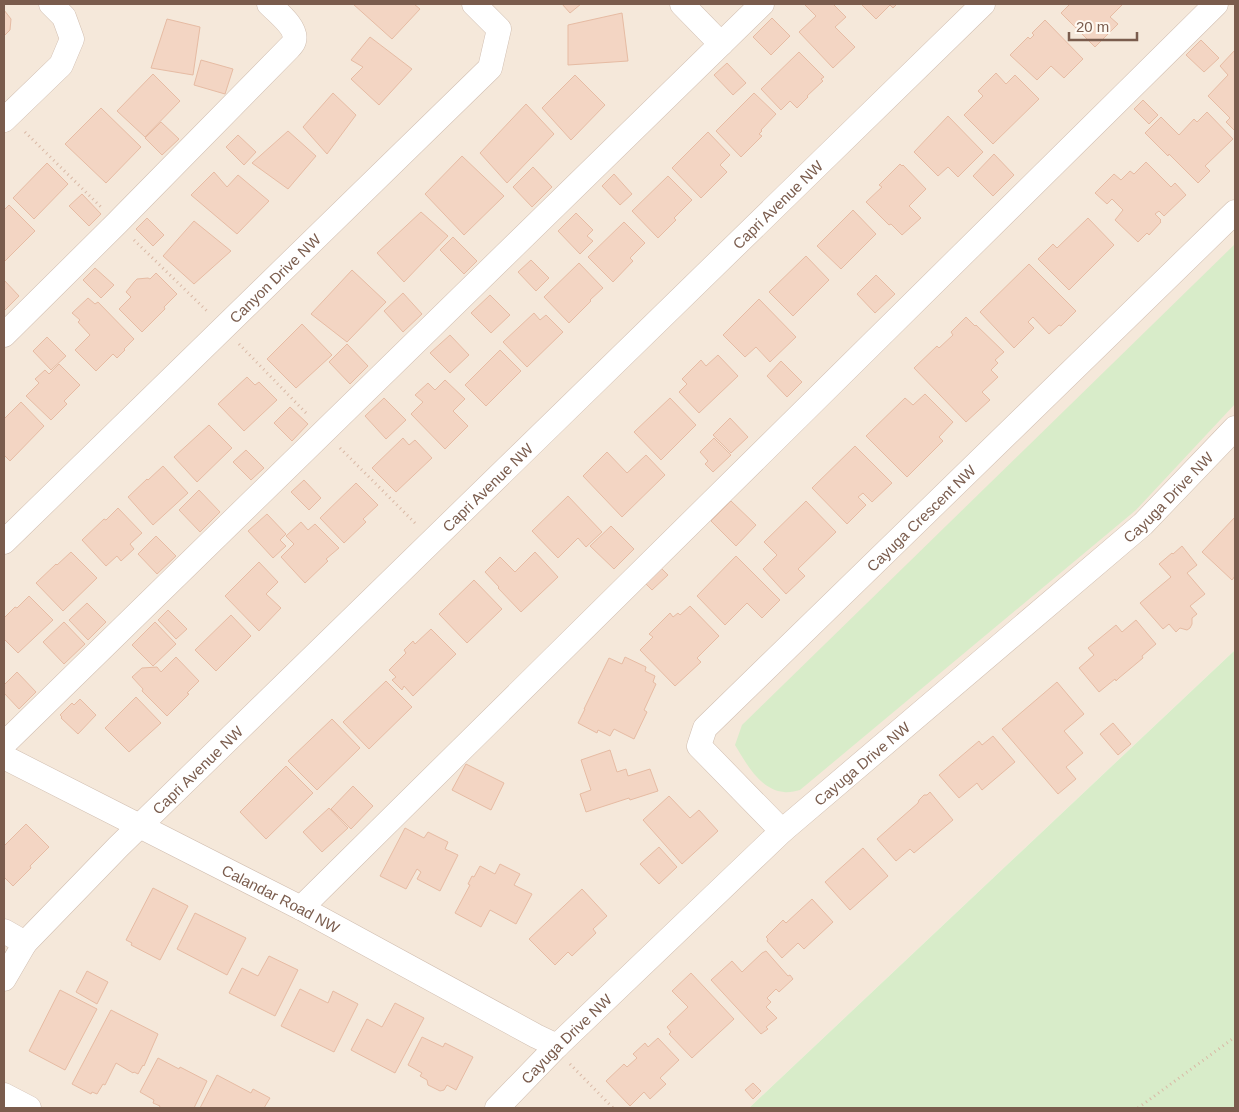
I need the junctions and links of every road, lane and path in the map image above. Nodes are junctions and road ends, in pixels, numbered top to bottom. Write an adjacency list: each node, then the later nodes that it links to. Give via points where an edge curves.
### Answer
1 (51, 4): 9 (street, via 64,17 72,39 69,48 61,65)
2 (269, 4): 11 (street, via 291,26 294,41 289,48)
3 (474, 4): 13 (street, Canyon Drive NW, via 499,29 490,68)
4 (682, 4): 8 (street)
5 (762, 4): 8 (street)
6 (983, 4): 16 (street, Capri Avenue NW)
7 (1216, 4): 18 (street)
8 (721, 44): 14 (street)
9 (4, 120)
10 (1235, 212): 17 (street, Cayuga Crescent NW, via 705,728 699,746)
11 (4, 334)
12 (1235, 428): 17 (street, Cayuga Drive NW, via 1143,524)
13 (4, 542)
14 (4, 744)
15 (4, 757): 16 (street, Calandar Road NW)
16 (140, 827): 18 (street, Calandar Road NW); 20 (street, Capri Avenue NW)
17 (782, 832): 23 (street, Cayuga Drive NW)
18 (301, 908): 23 (street, Calandar Road NW)
19 (4, 931): 20 (street)
20 (25, 943): 21 (street, Capri Avenue NW)
21 (4, 979)
22 (1235, 1037): 28 (path)
23 (562, 1053): 26 (street, Cayuga Drive NW); 27 (path)
24 (4, 1095): 25 (street)
25 (29, 1108)
26 (496, 1108)
27 (613, 1108)
28 (1138, 1108)

